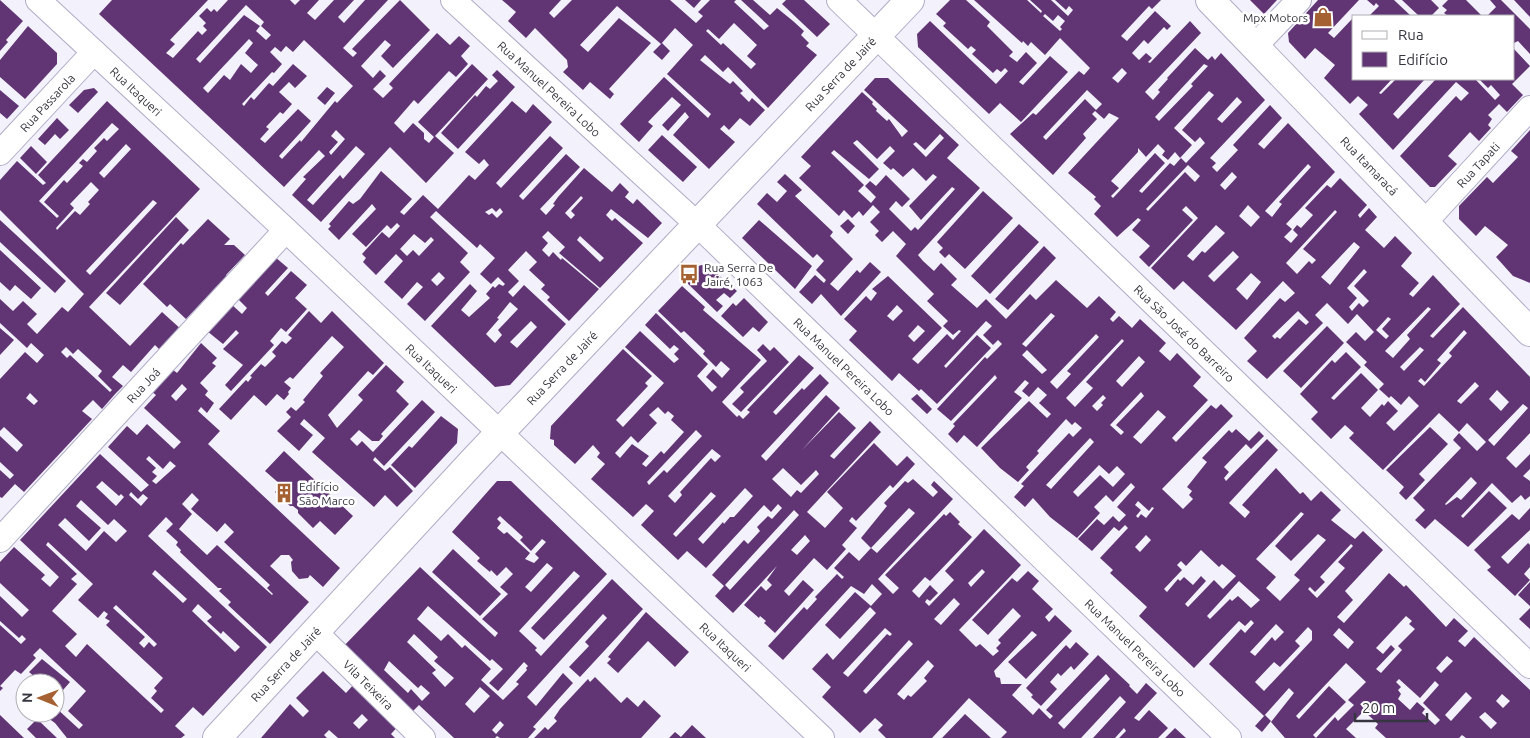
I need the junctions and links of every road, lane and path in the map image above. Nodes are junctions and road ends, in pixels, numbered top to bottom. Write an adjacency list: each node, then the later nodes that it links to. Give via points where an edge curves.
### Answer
1 (38, 0): 9 (street, Rua Itaqueri)
2 (453, 0): 13 (street, Rua Manuel Pereira Lobo)
3 (839, 0): 7 (street, Rua São José do Barreiro)
4 (910, 0): 7 (street, Rua Serra de Jairé)
5 (1210, 0): 8 (street, Rua Itamaracá)
6 (1298, 0): 8 (street)
7 (878, 35): 13 (street, Rua Serra de Jairé); 19 (street, Rua São José do Barreiro)
8 (1255, 46): 12 (street, Rua Itamaracá)
9 (94, 52): 11 (street, Rua Passarola); 14 (street, Rua Itaqueri)
10 (1530, 108): 12 (street, Rua Tapati)
11 (0, 153)
12 (1424, 222): 15 (street, Rua Itamaracá)
13 (698, 225): 16 (street, Rua Serra de Jairé); 23 (street, Rua Manuel Pereira Lobo)
14 (286, 230): 16 (street, Rua Itaqueri); 17 (street, Rua Joá)
15 (1528, 325)
16 (500, 432): 18 (street, Rua Serra de Jairé); 22 (street, Rua Itaqueri)
17 (0, 540)
18 (315, 632): 20 (street, Rua Serra de Jairé); 21 (street, Vila Teixeira)
19 (1530, 666)
20 (217, 738)
21 (423, 738)
22 (822, 738)
23 (1229, 738)

